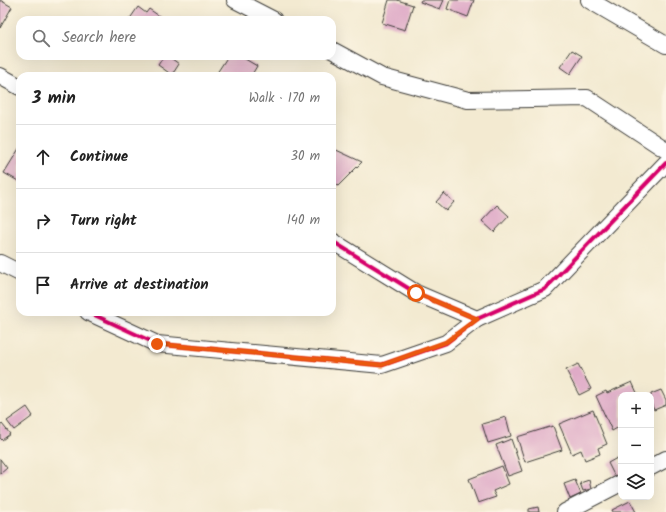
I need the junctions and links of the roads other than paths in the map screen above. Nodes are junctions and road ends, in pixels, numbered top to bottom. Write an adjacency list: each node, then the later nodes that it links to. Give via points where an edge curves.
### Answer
1 (235, 0): 3 (street)
2 (589, 0): 4 (street)
3 (266, 16)
4 (666, 45)
5 (336, 52): 8 (street, via 382,77 468,100 587,98)
6 (0, 76): 7 (street)
7 (16, 85)
8 (666, 150)
9 (666, 163): 14 (street, via 545,289)
10 (336, 243): 14 (street, via 416,293)
11 (0, 263): 12 (street)
12 (16, 271)
13 (97, 316): 14 (street, via 157,344 382,365 446,342)
14 (477, 319)
15 (666, 458): 16 (street)
16 (654, 465)
17 (618, 485): 18 (street)
18 (565, 512)

